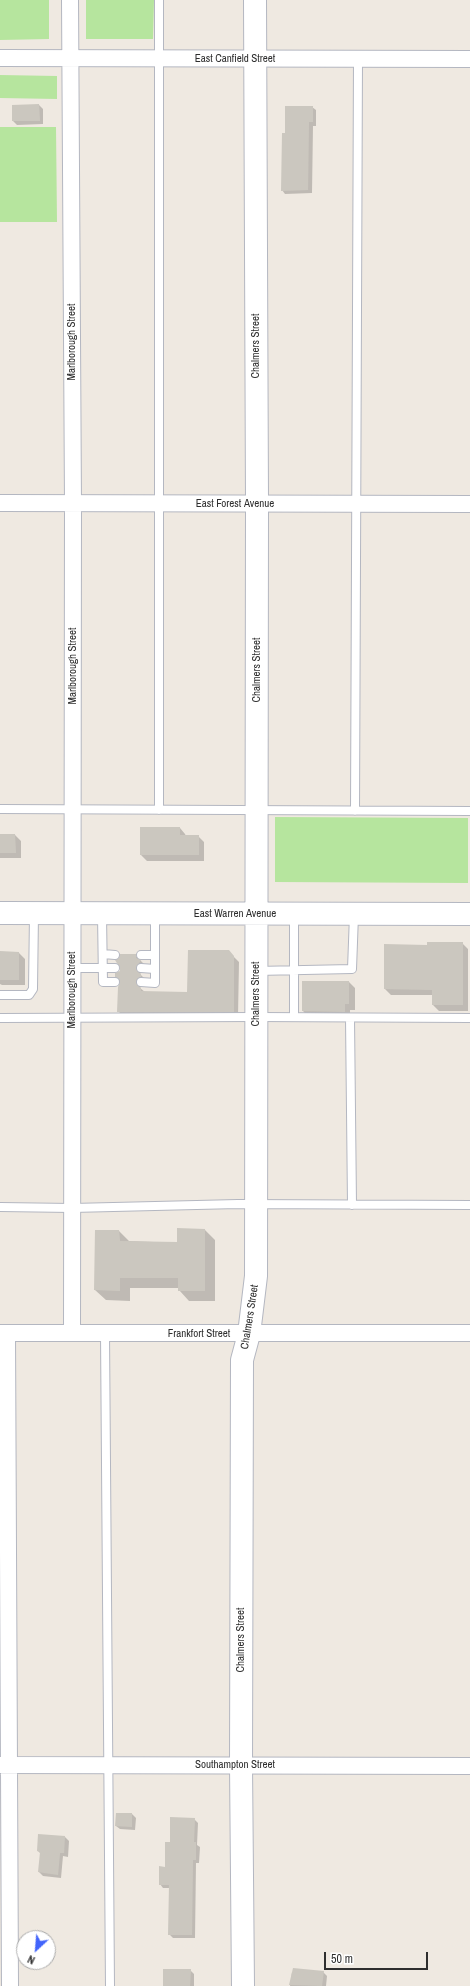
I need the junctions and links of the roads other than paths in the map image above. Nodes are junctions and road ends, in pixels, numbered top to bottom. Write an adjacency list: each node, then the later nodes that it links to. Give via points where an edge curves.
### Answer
1 (70, 0): 5 (street, Marlborough Street)
2 (159, 0): 6 (lane)
3 (255, 0): 7 (street, Chalmers Street)
4 (0, 58): 5 (street, East Canfield Street)
5 (70, 58): 6 (street, East Canfield Street); 11 (street, Marlborough Street)
6 (159, 58): 7 (street, East Canfield Street); 12 (lane)
7 (255, 59): 8 (street, East Canfield Street); 13 (street, Chalmers Street)
8 (358, 59): 9 (street, East Canfield Street); 14 (lane)
9 (470, 59)
10 (0, 503): 11 (street, East Forest Avenue)
11 (73, 504): 12 (street, East Forest Avenue); 17 (street, Marlborough Street)
12 (160, 504): 13 (street, East Forest Avenue); 18 (lane)
13 (257, 504): 14 (street, East Forest Avenue); 19 (street, Chalmers Street)
14 (356, 504): 15 (street, East Forest Avenue); 20 (lane)
15 (470, 504)
16 (0, 809): 17 (lane)
17 (72, 809): 18 (lane); 24 (street, Marlborough Street)
18 (159, 810): 19 (lane)
19 (256, 810): 20 (lane); 27 (street, Chalmers Street)
20 (355, 811): 21 (lane)
21 (470, 811)
22 (0, 913): 23 (street, East Warren Avenue)
23 (34, 913): 24 (street, East Warren Avenue); 44 (lane, via 33,989 30,995)
24 (72, 913): 26 (street, East Warren Avenue); 35 (street, Marlborough Street)
25 (155, 913): 26 (street, East Warren Avenue); 27 (street, East Warren Avenue); 34 (lane)
26 (102, 914): 31 (lane)
27 (256, 914): 28 (street, East Warren Avenue); 41 (street, Chalmers Street)
28 (294, 914): 29 (street, East Warren Avenue); 40 (lane)
29 (354, 914): 30 (street, East Warren Avenue); 40 (lane, via 352,970)
30 (470, 914)
31 (103, 954): 32 (lane); 36 (lane)
32 (115, 955)
33 (141, 955): 34 (lane)
34 (155, 955): 39 (lane)
35 (72, 968): 36 (lane); 48 (street, Marlborough Street)
36 (103, 968): 37 (lane); 42 (lane, via 103,982)
37 (115, 968)
38 (141, 968): 39 (lane)
39 (155, 968): 43 (lane, via 155,983)
40 (294, 970): 41 (lane); 46 (lane)
41 (256, 971): 45 (street, Chalmers Street)
42 (115, 982)
43 (141, 982)
44 (0, 995)
45 (256, 1017): 46 (lane); 48 (lane); 51 (street, Chalmers Street)
46 (294, 1017): 49 (lane)
47 (0, 1018): 48 (lane)
48 (72, 1018): 55 (street, Marlborough Street)
49 (350, 1018): 50 (lane); 52 (lane)
50 (470, 1018)
51 (256, 1204): 52 (lane); 55 (lane); 60 (street, Chalmers Street, via 256,1276)
52 (352, 1205): 53 (lane)
53 (470, 1205)
54 (0, 1207): 55 (lane)
55 (72, 1208): 57 (street, Marlborough Street)
56 (4, 1333): 57 (street, Frankfort Street); 61 (street)
57 (72, 1333): 58 (street, Frankfort Street)
58 (105, 1333): 60 (street, Frankfort Street); 62 (lane)
59 (470, 1333): 60 (street, Frankfort Street)
60 (249, 1334): 63 (street, Chalmers Street, via 242,1360)
61 (5, 1765): 62 (street, Southampton Street); 65 (street)
62 (107, 1765): 63 (street, Southampton Street); 66 (lane)
63 (241, 1766): 64 (street, Southampton Street); 67 (street, Chalmers Street)
64 (470, 1766)
65 (10, 1986)
66 (110, 1986)
67 (243, 1986)

